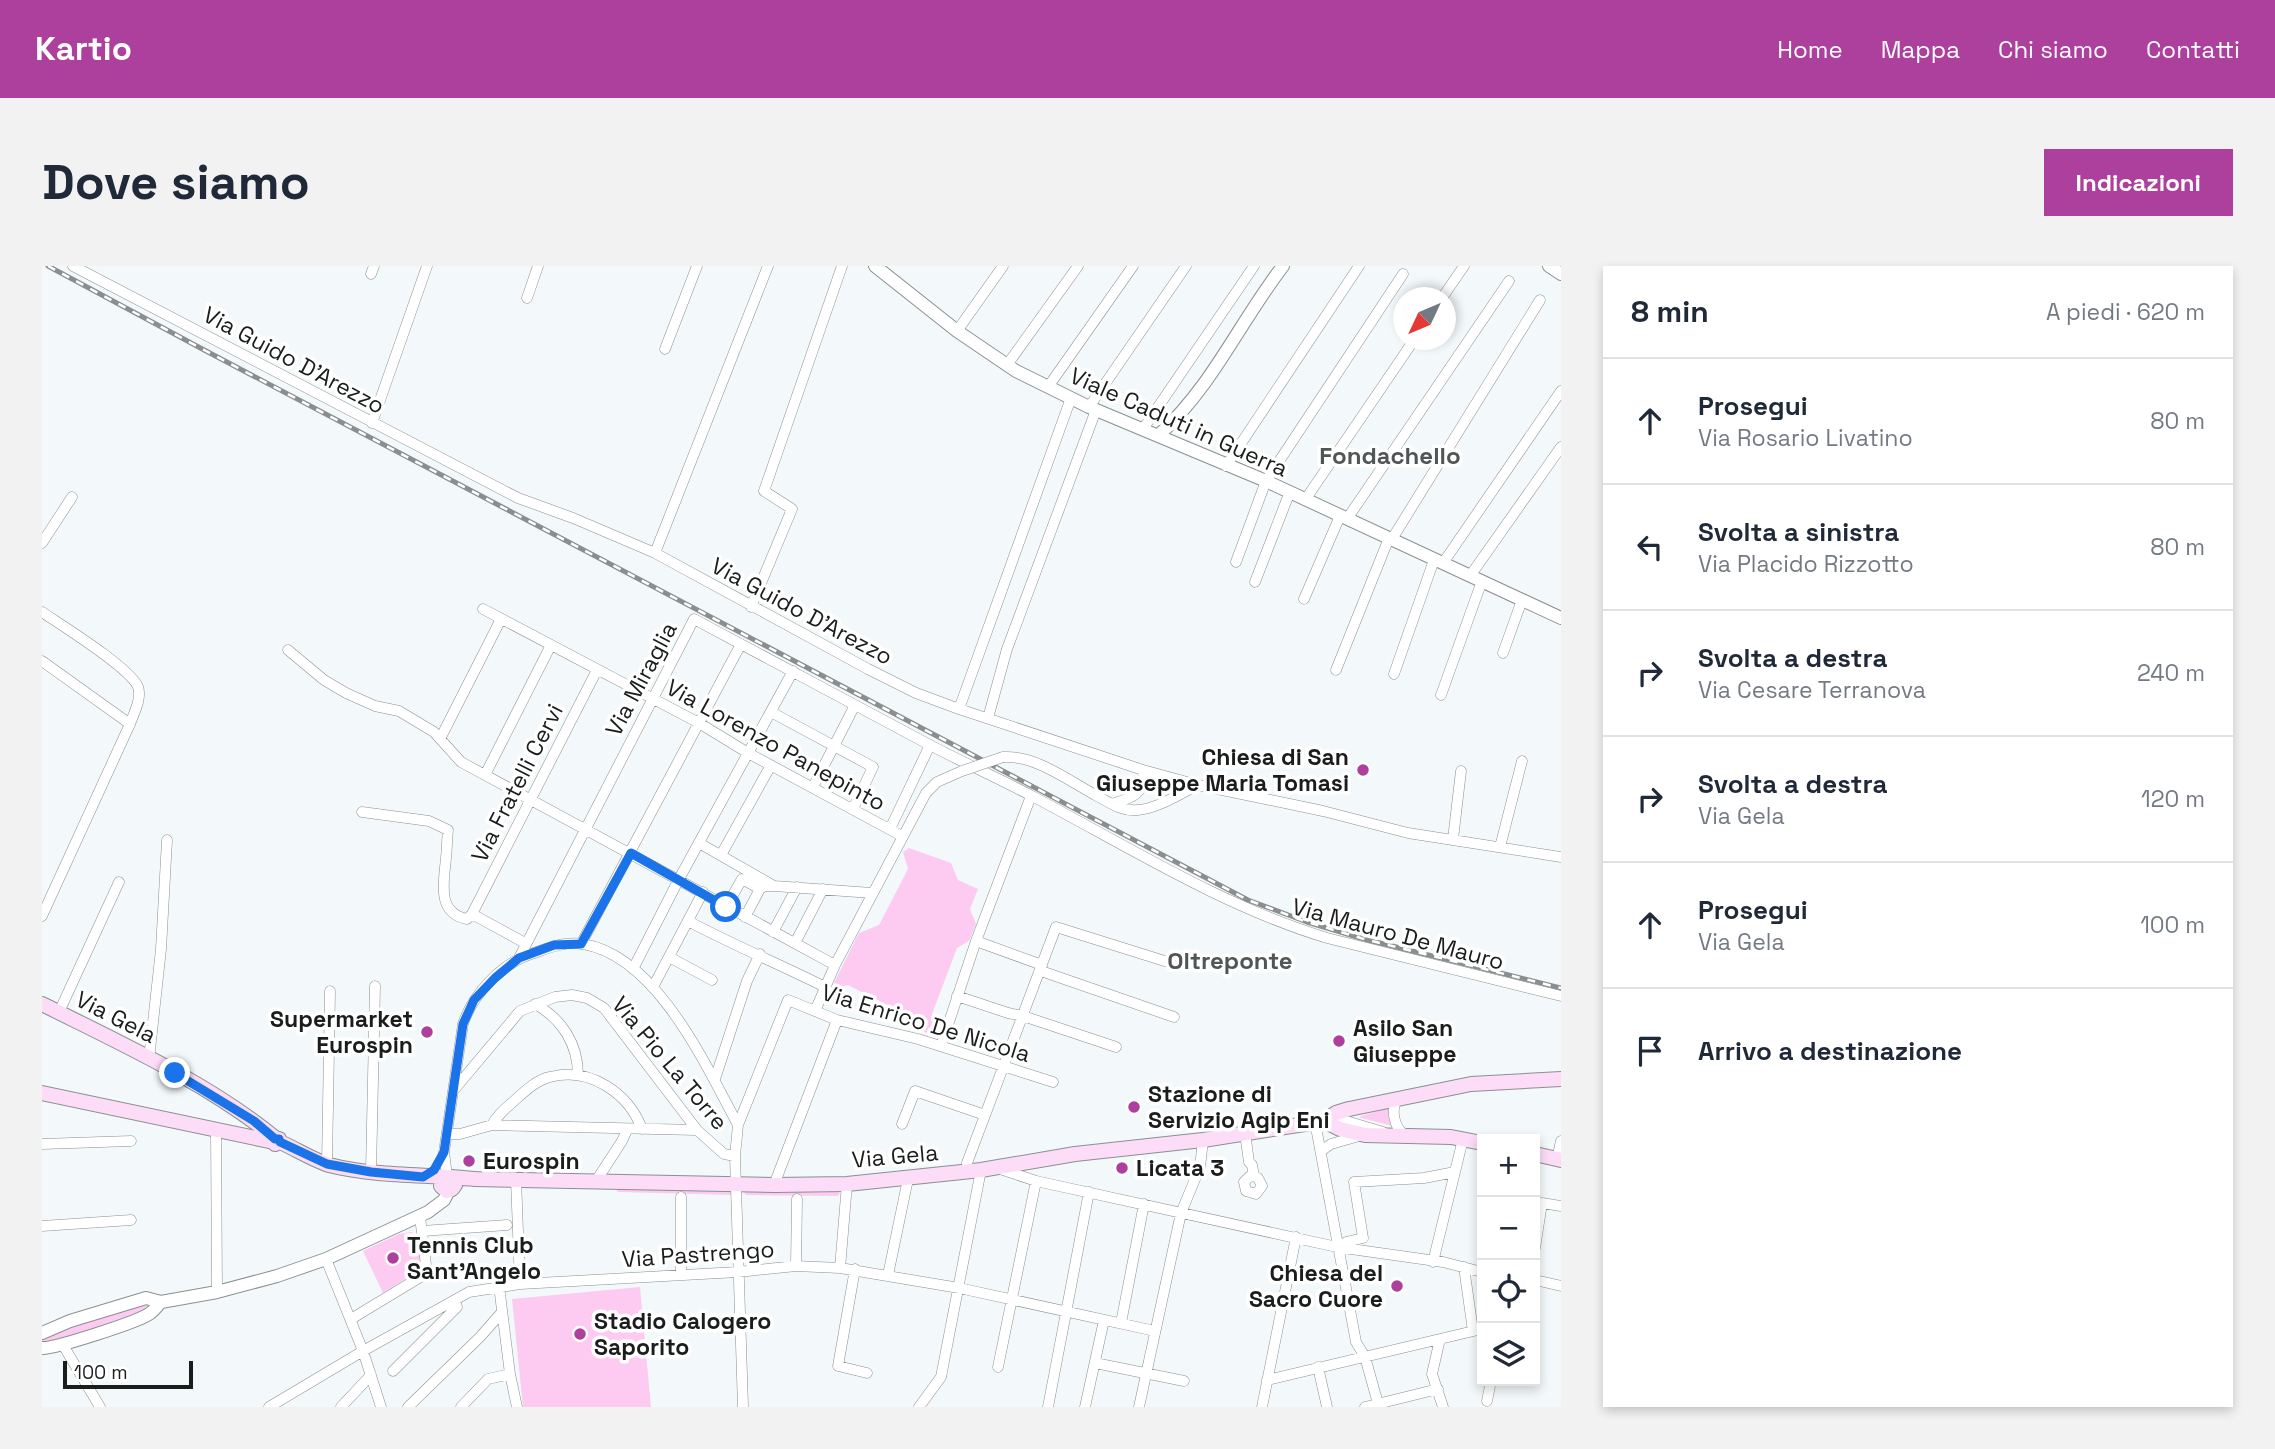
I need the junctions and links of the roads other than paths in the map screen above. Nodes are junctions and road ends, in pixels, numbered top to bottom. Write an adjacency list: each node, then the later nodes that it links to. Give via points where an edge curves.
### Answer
1 (73, 266): 31 (street, Via Guido D'Arezzo)
2 (428, 266): 31 (street)
3 (538, 266): 21 (street)
4 (697, 266): 24 (street)
5 (768, 266): 43 (street)
6 (842, 266): 50 (street, via 764,491 792,509)
7 (876, 266): 23 (street, Viale Caduti in Guerra)
8 (1003, 266): 23 (street)
9 (1078, 266): 26 (street)
10 (1133, 266): 27 (street)
11 (1186, 266): 30 (street)
12 (1254, 266): 32 (street)
13 (1283, 266): 33 (street, via 1210,378)
14 (1359, 266): 35 (street)
15 (1464, 266): 20 (street)
16 (1549, 266): 18 (street)
17 (1402, 274): 36 (street)
18 (1561, 274)
19 (1509, 281): 40 (street)
20 (1450, 287)
21 (527, 298)
22 (1540, 300): 41 (street)
23 (957, 331): 26 (street, Viale Caduti in Guerra)
24 (666, 349)
25 (1407, 350): 39 (street)
26 (1007, 365): 27 (street, Viale Caduti in Guerra)
27 (1048, 387): 29 (street, Viale Caduti in Guerra)
28 (1561, 391): 45 (street)
29 (1071, 398): 30 (street, Viale Caduti in Guerra); 67 (street)
30 (1093, 408): 32 (street, Viale Caduti in Guerra); 69 (street, via 1007,649)
31 (372, 423): 43 (street, Via Guido D'Arezzo, via 518,498)
32 (1143, 429): 33 (street, Viale Caduti in Guerra)
33 (1159, 435): 35 (street, Viale Caduti in Guerra)
34 (1561, 447): 46 (street)
35 (1226, 466): 36 (street, Viale Caduti in Guerra)
36 (1266, 481): 37 (street, Viale Caduti in Guerra); 44 (street)
37 (1289, 494): 39 (street, Viale Caduti in Guerra); 47 (street)
38 (72, 497): 42 (street)
39 (1306, 500): 40 (street, Viale Caduti in Guerra)
40 (1343, 517): 41 (street, Viale Caduti in Guerra); 48 (street)
41 (1390, 539): 45 (street, Viale Caduti in Guerra); 61 (street)
42 (42, 543)
43 (655, 553): 50 (street, Via Guido D'Arezzo)
44 (1236, 562)
45 (1438, 562): 46 (street, Viale Caduti in Guerra); 63 (street)
46 (1476, 579): 49 (street, Viale Caduti in Guerra); 64 (street)
47 (1255, 582)
48 (1304, 599)
49 (1522, 600): 53 (street, Viale Caduti in Guerra); 58 (street)
50 (751, 607): 67 (street, Via Guido D'Arezzo, via 916,693)
51 (482, 609): 54 (street, Via Lorenzo Panepinto)
52 (42, 612): 71 (street, via 134,680 139,698)
53 (1561, 618)
54 (501, 619): 56 (street, Via Lorenzo Panepinto); 72 (street)
55 (741, 644): 62 (street, Via Miraglia); 65 (street, Via Miraglia, via 694,620); 70 (street)
56 (551, 645): 60 (street, Via Lorenzo Panepinto); 80 (street)
57 (288, 650): 72 (street, via 346,693 398,711)
58 (1503, 653)
59 (42, 661): 71 (street)
60 (597, 670): 65 (street, Via Lorenzo Panepinto); 84 (street, Via Fratelli Cervi)
61 (1336, 670)
62 (793, 671): 66 (street, Via Miraglia); 68 (street)
63 (1394, 674)
64 (1441, 695)
65 (652, 699): 70 (street, Via Lorenzo Panepinto); 88 (street, Via Miraglia)
66 (855, 705): 73 (street, Via Miraglia); 74 (street)
67 (959, 709): 69 (street, Via Guido D'Arezzo)
68 (771, 712): 74 (street); 75 (street)
69 (988, 718): 78 (street, Via Guido D'Arezzo)
70 (699, 723): 75 (street, Via Lorenzo Panepinto); 95 (street)
71 (130, 724): 108 (street)
72 (440, 739): 80 (street, via 461,761)
73 (930, 745): 83 (street, Via Mauro De Mauro); 89 (street)
74 (833, 746): 82 (street); 86 (street, via 873,767)
75 (748, 752): 77 (street, Via Lorenzo Panepinto); 93 (street)
76 (1522, 761): 94 (street)
77 (771, 765): 82 (street, Via Lorenzo Panepinto); 96 (street)
78 (1143, 770): 81 (street, Via Guido D'Arezzo); 85 (street, via 1140,791)
79 (1461, 771): 91 (street)
80 (485, 775): 84 (street)
81 (1198, 785): 85 (street, via 1149,808 1129,810); 91 (street, Via Guido D'Arezzo)
82 (813, 787): 86 (street, Via Lorenzo Panepinto)
83 (1031, 796): 112 (street); 130 (street, Via Mauro De Mauro, via 1170,871 1292,927)
84 (531, 799): 88 (street); 107 (street, Via Fratelli Cervi)
85 (1112, 804): 90 (street, bridge, via 1037,763 1003,757 937,782)
86 (853, 809): 89 (street, Via Lorenzo Panepinto)
87 (362, 812): 107 (street, via 429,821 448,830 445,900 457,917 467,919)
88 (584, 828): 95 (street); 113 (street, Via Miraglia)
89 (890, 829): 90 (street, Via Lorenzo Panepinto)
90 (902, 835): 105 (street)
91 (1453, 839): 94 (street, Via Guido D'Arezzo)
92 (167, 840): 141 (street)
93 (699, 843): 96 (street); 98 (street)
94 (1500, 847): 97 (street, Via Guido D'Arezzo)
95 (631, 853): 98 (street); 115 (street)
96 (721, 855): 100 (street)
97 (1561, 857)
98 (679, 879): 104 (street); 122 (street)
99 (118, 882): 134 (street)
100 (774, 886): 101 (street); 102 (street)
101 (797, 887): 103 (street); 111 (street)
102 (760, 889): 106 (street, via 741,879); 109 (street)
103 (823, 889): 105 (street); 114 (street)
104 (703, 892): 106 (street); 110 (street)
105 (872, 893): 120 (street)
106 (726, 907): 109 (street)
107 (472, 914): 113 (street)
108 (42, 916)
109 (745, 917): 111 (street)
110 (688, 921): 116 (street); 117 (street)
111 (773, 932): 114 (street)
112 (976, 942): 121 (street); 129 (street)
113 (525, 943): 118 (street, Via Miraglia)
114 (795, 943): 120 (street)
115 (581, 944): 118 (street, via 554,945); 122 (street)
116 (760, 954): 125 (street); 145 (street)
117 (670, 957): 123 (street); 126 (street)
118 (519, 958): 147 (street, via 484,988 467,1012)
119 (1171, 963): 121 (street, via 1056,927)
120 (835, 965): 125 (street)
121 (1041, 968): 136 (street); 137 (street)
122 (633, 969): 126 (street)
123 (712, 979)
124 (375, 986): 178 (street)
125 (825, 987): 133 (street)
126 (653, 988): 145 (street)
127 (330, 991): 175 (street)
128 (562, 996): 132 (street, Via Pio La Torre); 135 (street); 158 (street, Via Pio La Torre, via 587,999 604,1008)
129 (957, 996): 136 (street); 139 (street)
130 (1561, 996)
131 (42, 1004): 134 (main road, Via Gela)
132 (535, 1004): 135 (street); 147 (street, Via Pio La Torre, via 520,1011)
133 (815, 1011): 138 (street, Via Enrico De Nicola); 154 (street, Via Enrico De Nicola, via 788,1000)
134 (59, 1012): 141 (main road, Via Gela)
135 (553, 1016): 143 (street, via 574,1047)
136 (1023, 1016): 140 (street); 142 (street)
137 (1174, 1017)
138 (837, 1020): 139 (street, Via Enrico De Nicola); 188 (street)
139 (941, 1046): 142 (street, Via Enrico De Nicola)
140 (1116, 1048)
141 (149, 1059): 166 (main road, Via Gela, via 254,1121)
142 (1003, 1068): 146 (street, Via Enrico De Nicola); 150 (street)
143 (579, 1075): 153 (street, via 542,1080); 155 (street, via 616,1092)
144 (1561, 1079): 149 (main road, Via Gela, via 1471,1084)
145 (715, 1080): 154 (street)
146 (1053, 1082)
147 (453, 1091): 160 (street)
148 (42, 1093): 156 (main road)
149 (1398, 1097): 151 (main road, Via Gela); 162 (street, via 1393,1107)
150 (985, 1115): 152 (street, via 915,1091); 177 (street, via 967,1163)
151 (1325, 1119): 159 (main road, Via Gela); 161 (main road, via 1340,1129); 162 (street); 171 (street, via 1329,1135)
152 (901, 1124)
153 (492, 1125): 157 (street); 160 (street)
154 (738, 1125): 173 (street)
155 (642, 1129): 157 (street); 158 (street)
156 (216, 1130): 166 (main road); 218 (street)
157 (627, 1130): 183 (street)
158 (697, 1130): 173 (street, Via Pio La Torre, via 724,1154)
159 (1248, 1133): 164 (main road, Via Gela); 176 (street)
160 (447, 1134): 170 (street)
161 (1365, 1135): 162 (main road); 171 (street, via 1331,1144)
162 (1398, 1135): 163 (main road)
163 (1463, 1139): 168 (main road); 179 (street)
164 (1203, 1140): 177 (main road, Via Gela); 194 (street, via 1200,1167)
165 (131, 1141): 169 (street)
166 (276, 1141): 175 (main road, Via Gela)
167 (1561, 1141): 174 (street)
168 (1477, 1142)
169 (42, 1144)
170 (444, 1152): 180 (street, via 434,1170); 185 (street)
171 (1321, 1152): 202 (street)
172 (1540, 1155): 174 (main road)
173 (735, 1156): 187 (street)
174 (1559, 1159)
175 (327, 1164): 178 (main road, Via Gela)
176 (1253, 1166)
177 (981, 1170): 182 (main road, Via Gela); 184 (street); 217 (street)
178 (371, 1172): 180 (main road, Via Gela)
179 (1455, 1172): 202 (street, via 1354,1182 1363,1238); 204 (street)
180 (423, 1177): 185 (main road, Via Gela)
181 (516, 1179): 183 (main road, Via Gela); 185 (main road, Via Gela); 214 (street)
182 (908, 1179): 186 (main road, Via Gela); 212 (street)
183 (596, 1181): 187 (main road, Via Gela)
184 (1036, 1181): 189 (street); 219 (street)
185 (446, 1183): 195 (street, via 435,1206)
186 (846, 1184): 188 (main road, Via Gela); 206 (street)
187 (736, 1185): 188 (main road, Via Gela); 210 (street)
188 (774, 1185)
189 (1089, 1192): 192 (street); 223 (street)
190 (681, 1197): 211 (street)
191 (797, 1199): 205 (street)
192 (1144, 1204): 194 (street); 226 (street)
193 (1561, 1206): 196 (street, via 1542,1203)
194 (1181, 1213): 201 (street); 229 (street)
195 (420, 1216): 200 (street); 203 (street)
196 (1540, 1216)
197 (131, 1220): 199 (street)
198 (507, 1225): 200 (street)
199 (42, 1226)
200 (422, 1231): 224 (street, via 426,1273)
201 (1296, 1237): 202 (street); 244 (street)
202 (1342, 1247): 204 (street); 235 (street, via 1356,1342)
203 (326, 1259): 218 (street); 224 (street)
204 (1433, 1262): 207 (street)
205 (796, 1266): 206 (street, Via Pastrengo); 210 (street, Via Pastrengo)
206 (841, 1268): 208 (street, Via Pastrengo)
207 (1464, 1268): 209 (street); 227 (street)
208 (856, 1269): 212 (street, Via Pastrengo); 240 (street, via 838,1366)
209 (1477, 1271)
210 (738, 1272): 211 (street, Via Pastrengo); 257 (street)
211 (681, 1275): 214 (street, Via Pastrengo)
212 (888, 1275): 217 (street, Via Pastrengo)
213 (1540, 1280): 216 (street)
214 (520, 1284): 215 (street, Via Pastrengo)
215 (499, 1286): 220 (street, Via Pastrengo, via 469,1292); 222 (street)
216 (1561, 1286)
217 (959, 1288): 219 (street, Via Pastrengo); 258 (street, via 940,1377)
218 (217, 1292): 221 (street)
219 (1011, 1299): 223 (street, Via Pastrengo); 237 (street)
220 (456, 1300): 234 (street, Via Pastrengo); 239 (street, via 457,1307)
221 (161, 1302): 230 (street, via 146,1298); 232 (street, via 138,1320)
222 (502, 1312): 242 (street); 254 (street)
223 (1065, 1312): 225 (street, Via Pastrengo); 259 (street)
224 (351, 1319): 234 (street)
225 (1104, 1320): 226 (street, Via Pastrengo); 236 (street)
226 (1121, 1323): 229 (street, Via Pastrengo)
227 (1477, 1326)
228 (1477, 1330): 231 (street)
229 (1155, 1331): 241 (street)
230 (42, 1334)
231 (1440, 1339): 235 (street); 247 (street, via 1432,1374)
232 (63, 1345): 233 (street); 250 (street)
233 (42, 1348)
234 (363, 1351): 243 (street); 251 (street, Via Pastrengo)
235 (1365, 1357): 238 (street); 249 (street)
236 (1095, 1363): 241 (street); 260 (street)
237 (998, 1367)
238 (1318, 1367): 244 (street); 263 (street)
239 (393, 1371)
240 (867, 1373)
241 (1146, 1373): 245 (street); 261 (street)
242 (510, 1374): 255 (street, via 488,1379); 256 (street)
243 (371, 1375): 252 (street); 253 (street)
244 (1267, 1380): 262 (street)
245 (1184, 1381)
246 (1490, 1386): 248 (street)
247 (1438, 1389): 249 (street); 265 (street)
248 (1487, 1401)
249 (1378, 1406): 264 (street)
250 (100, 1407)
251 (269, 1407)
252 (341, 1407)
253 (381, 1407)
254 (408, 1407)
255 (461, 1407)
256 (517, 1407)
257 (743, 1407)
258 (919, 1407)
259 (1048, 1407)
260 (1085, 1407)
261 (1139, 1407)
262 (1262, 1407)
263 (1327, 1407)
264 (1365, 1407)
265 (1443, 1407)

